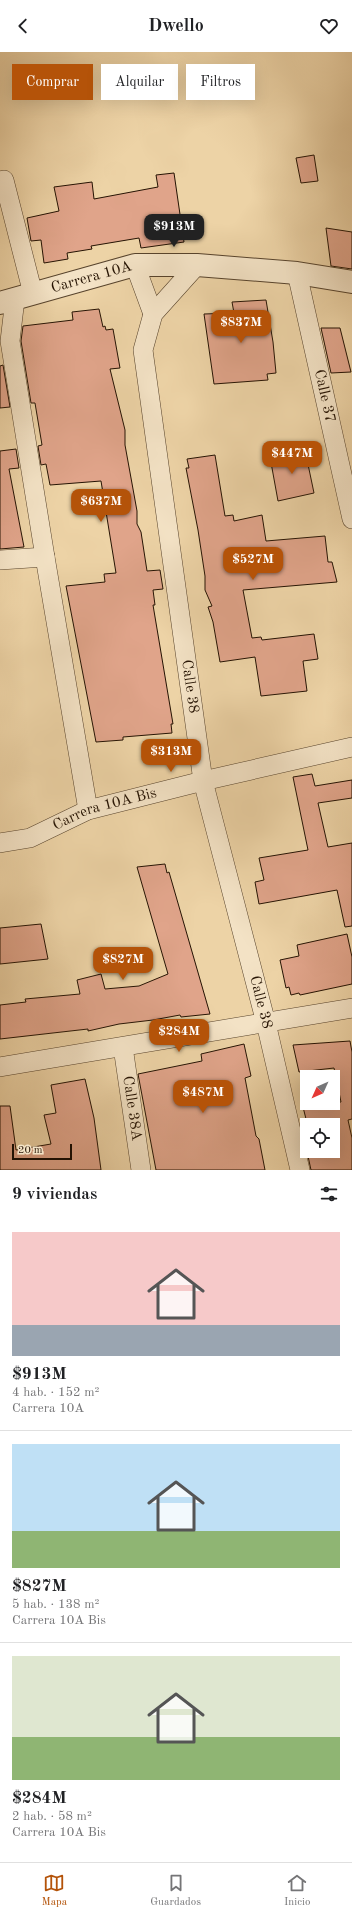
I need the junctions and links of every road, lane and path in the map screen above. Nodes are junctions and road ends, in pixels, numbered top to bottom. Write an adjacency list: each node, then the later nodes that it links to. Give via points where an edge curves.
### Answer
1 (4, 180): 6 (street)
2 (135, 265): 3 (street, Carrera 10A); 6 (street, Carrera 10A); 7 (street)
3 (197, 265): 4 (street, Carrera 10A); 7 (street)
4 (297, 273): 5 (street, Carrera 10A); 9 (street, Calle 37)
5 (352, 282)
6 (16, 299): 8 (street)
7 (153, 314): 13 (street, Calle 38, via 143,350)
8 (5, 343): 10 (street)
9 (352, 519)
10 (45, 557): 11 (street); 14 (street)
11 (0, 560)
12 (352, 747): 13 (street, Carrera 10A Bis)
13 (203, 781): 14 (street, Carrera 10A Bis); 17 (street, Calle 38)
14 (88, 810): 15 (street, Carrera 10A Bis, via 30,838)
15 (0, 843)
16 (352, 1008): 17 (street)
17 (266, 1023): 18 (street); 21 (street, Calle 38)
18 (123, 1047): 19 (street); 20 (street, Calle 38A)
19 (0, 1067)
20 (141, 1170)
21 (300, 1170)

